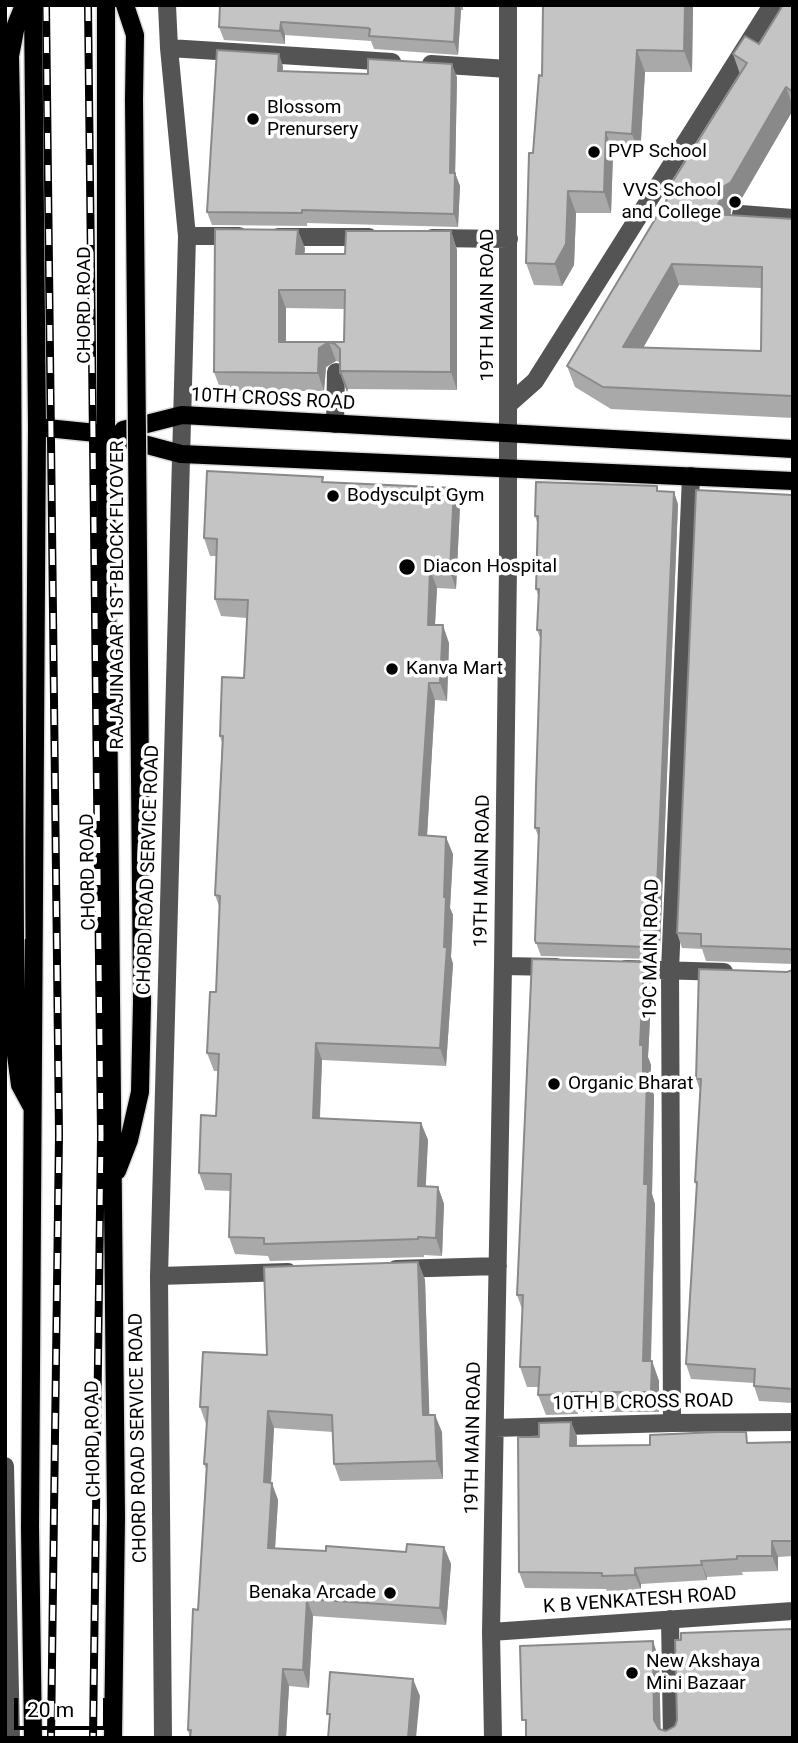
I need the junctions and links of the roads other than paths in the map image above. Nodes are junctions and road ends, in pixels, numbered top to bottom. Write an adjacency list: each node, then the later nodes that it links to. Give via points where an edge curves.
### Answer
1 (24, 5): 34 (main road, bridge, via 10,56 15,939 16,1055 20,1085)
2 (33, 5): 21 (main road)
3 (106, 5): 22 (main road, CHORD ROAD)
4 (125, 5): 35 (main road, RAJAJINAGAR 1ST BLOCK FLYOVER, bridge, via 135,35 142,1002 140,1092)
5 (167, 5): 8 (street, CHORD ROAD SERVICE ROAD)
6 (508, 5): 9 (street, 19TH MAIN ROAD)
7 (772, 5): 17 (street, via 535,381)
8 (169, 48): 9 (street); 12 (street, CHORD ROAD SERVICE ROAD)
9 (508, 69): 15 (street, 19TH MAIN ROAD)
10 (741, 214): 11 (street)
11 (793, 218)
12 (187, 236): 13 (street); 18 (street, CHORD ROAD SERVICE ROAD)
13 (383, 238)
14 (411, 238): 15 (street)
15 (509, 239): 17 (street, 19TH MAIN ROAD)
16 (336, 372): 20 (street)
17 (509, 404): 23 (street, 19TH MAIN ROAD)
18 (182, 415): 20 (main road, 10TH CROSS ROAD); 22 (main road, 10TH CROSS ROAD); 25 (street, CHORD ROAD SERVICE ROAD)
19 (5, 424): 21 (street)
20 (335, 424): 23 (main road, 10TH CROSS ROAD)
21 (37, 427): 22 (main road); 34 (main road)
22 (106, 434): 25 (main road); 35 (main road, CHORD ROAD)
23 (509, 434): 24 (main road, 10TH CROSS ROAD); 26 (street, 19TH MAIN ROAD)
24 (793, 449)
25 (181, 454): 26 (main road); 39 (street, CHORD ROAD SERVICE ROAD)
26 (508, 467): 27 (main road); 29 (street, 19TH MAIN ROAD)
27 (691, 476): 28 (main road); 32 (street, 19C MAIN ROAD)
28 (793, 481)
29 (503, 966): 30 (street); 36 (street, 19TH MAIN ROAD)
30 (573, 967)
31 (615, 968): 32 (street)
32 (670, 970): 33 (street); 41 (street, 19C MAIN ROAD)
33 (738, 973)
34 (33, 1109): 45 (main road)
35 (113, 1181): 51 (main road, CHORD ROAD)
36 (498, 1266): 37 (street); 42 (street, 19TH MAIN ROAD)
37 (376, 1269)
38 (308, 1271): 39 (street)
39 (159, 1276): 52 (street, CHORD ROAD SERVICE ROAD)
40 (793, 1422): 41 (street, 10TH B CROSS ROAD)
41 (673, 1423): 42 (street, 10TH B CROSS ROAD)
42 (495, 1427): 48 (street, 19TH MAIN ROAD)
43 (5, 1466): 44 (street)
44 (6, 1527): 45 (street); 49 (street)
45 (30, 1527): 50 (main road)
46 (793, 1611): 47 (street, K B VENKATESH ROAD)
47 (670, 1619): 48 (street, K B VENKATESH ROAD); 54 (street)
48 (491, 1632): 53 (street, 19TH MAIN ROAD)
49 (11, 1738)
50 (33, 1738)
51 (113, 1738)
52 (163, 1738)
53 (494, 1738)
54 (672, 1738)

